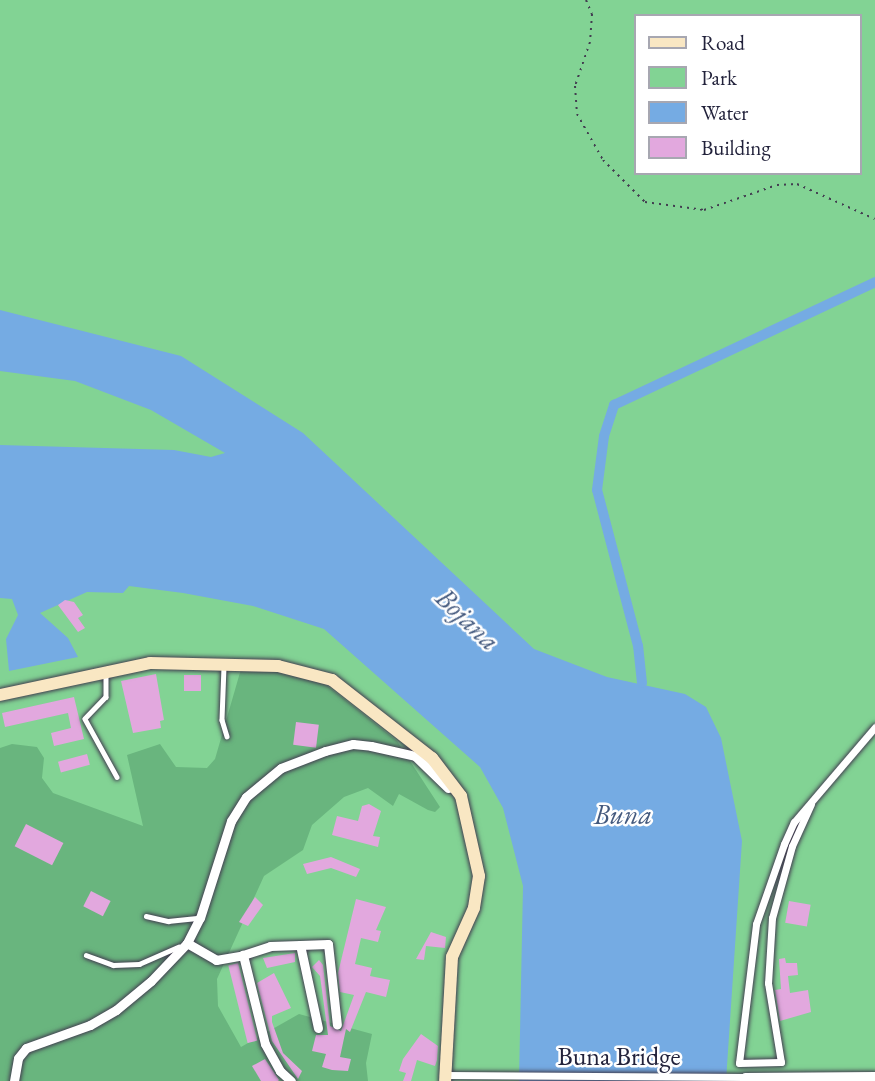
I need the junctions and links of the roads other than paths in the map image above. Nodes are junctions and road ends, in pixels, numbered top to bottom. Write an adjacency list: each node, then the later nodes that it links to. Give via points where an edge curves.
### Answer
1 (224, 664): 2 (main road, via 150,663); 5 (lane, via 222,720); 7 (main road, via 278,666 332,680 432,758)
2 (105, 672): 3 (main road); 6 (lane, via 106,697 85,719)
3 (0, 695)
4 (875, 727): 8 (street)
5 (227, 736)
6 (117, 777)
7 (461, 796): 10 (street, via 451,792 423,761 371,746 353,744 281,768 246,797 231,821); 19 (main road, via 475,848 479,888 452,957)
8 (810, 804): 8 (street, via 790,832 756,924 739,1063 781,1062 768,983 772,918 792,846)
9 (146, 916): 10 (lane, via 168,921)
10 (200, 918): 11 (street)
11 (187, 943): 13 (lane, via 139,964 113,965); 14 (street, via 216,960); 21 (street, via 116,1010 26,1048 14,1069)
12 (300, 945): 14 (street, via 270,946); 15 (street, via 328,944); 16 (street)
13 (86, 955)
14 (243, 955): 22 (street, via 265,1044)
15 (337, 1025)
16 (318, 1027)
17 (875, 1076): 20 (street)
18 (745, 1077): 19 (street, Buna Bridge); 20 (street)
19 (445, 1078)
20 (776, 1079)
21 (14, 1081)
22 (291, 1081)

